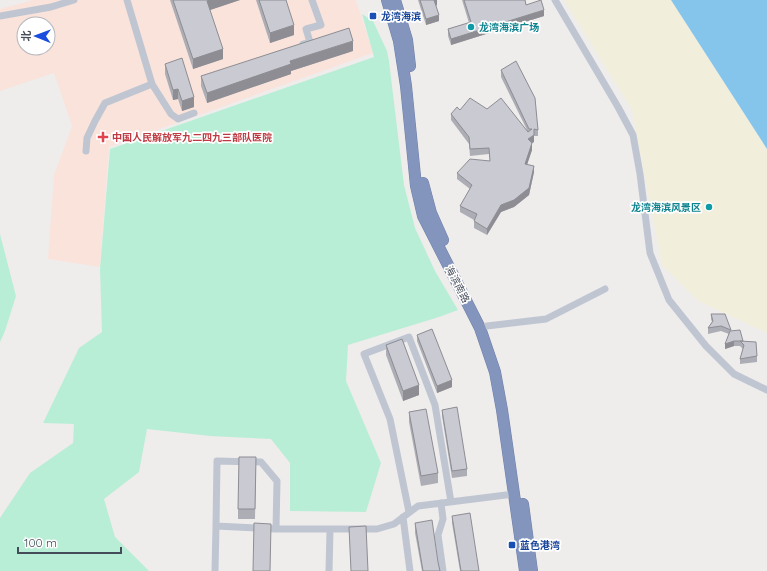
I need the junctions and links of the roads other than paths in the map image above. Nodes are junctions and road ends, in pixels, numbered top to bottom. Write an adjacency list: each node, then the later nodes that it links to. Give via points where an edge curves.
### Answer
1 (74, 0): 7 (street)
2 (127, 0): 9 (street)
3 (312, 0): 8 (street, via 321,25 306,29 310,42)
4 (386, 0): 15 (highway, 海滨南路, via 399,41 416,186 423,216 480,328 495,372)
5 (395, 0): 13 (highway, 海滨南路, via 407,40 423,185 431,213 444,243)
6 (555, 0): 14 (street, via 633,135 650,253 669,300 706,346 734,374)
7 (0, 16)
8 (295, 47)
9 (152, 84): 10 (street, via 171,114 178,119); 11 (street, via 105,103 87,138)
10 (194, 113)
11 (86, 151)
12 (606, 289): 13 (street, via 546,318)
13 (487, 326): 27 (highway, 海滨南路, via 501,369 510,409)
14 (767, 390)
15 (514, 494): 16 (street); 26 (highway, 海滨南路)
16 (451, 502): 17 (street); 18 (street, via 435,405 409,337 364,354 390,419)
17 (441, 503): 18 (street, via 418,506); 25 (street, via 443,519 438,535)
18 (406, 515): 21 (street, via 394,524 377,529); 24 (street)
19 (216, 526): 20 (street); 20 (street, via 217,461 261,462 277,481); 22 (street)
20 (276, 529): 21 (street)
21 (330, 530): 23 (street)
22 (215, 571)
23 (329, 571)
24 (410, 571)
25 (443, 571)
26 (524, 571)
27 (532, 571)

